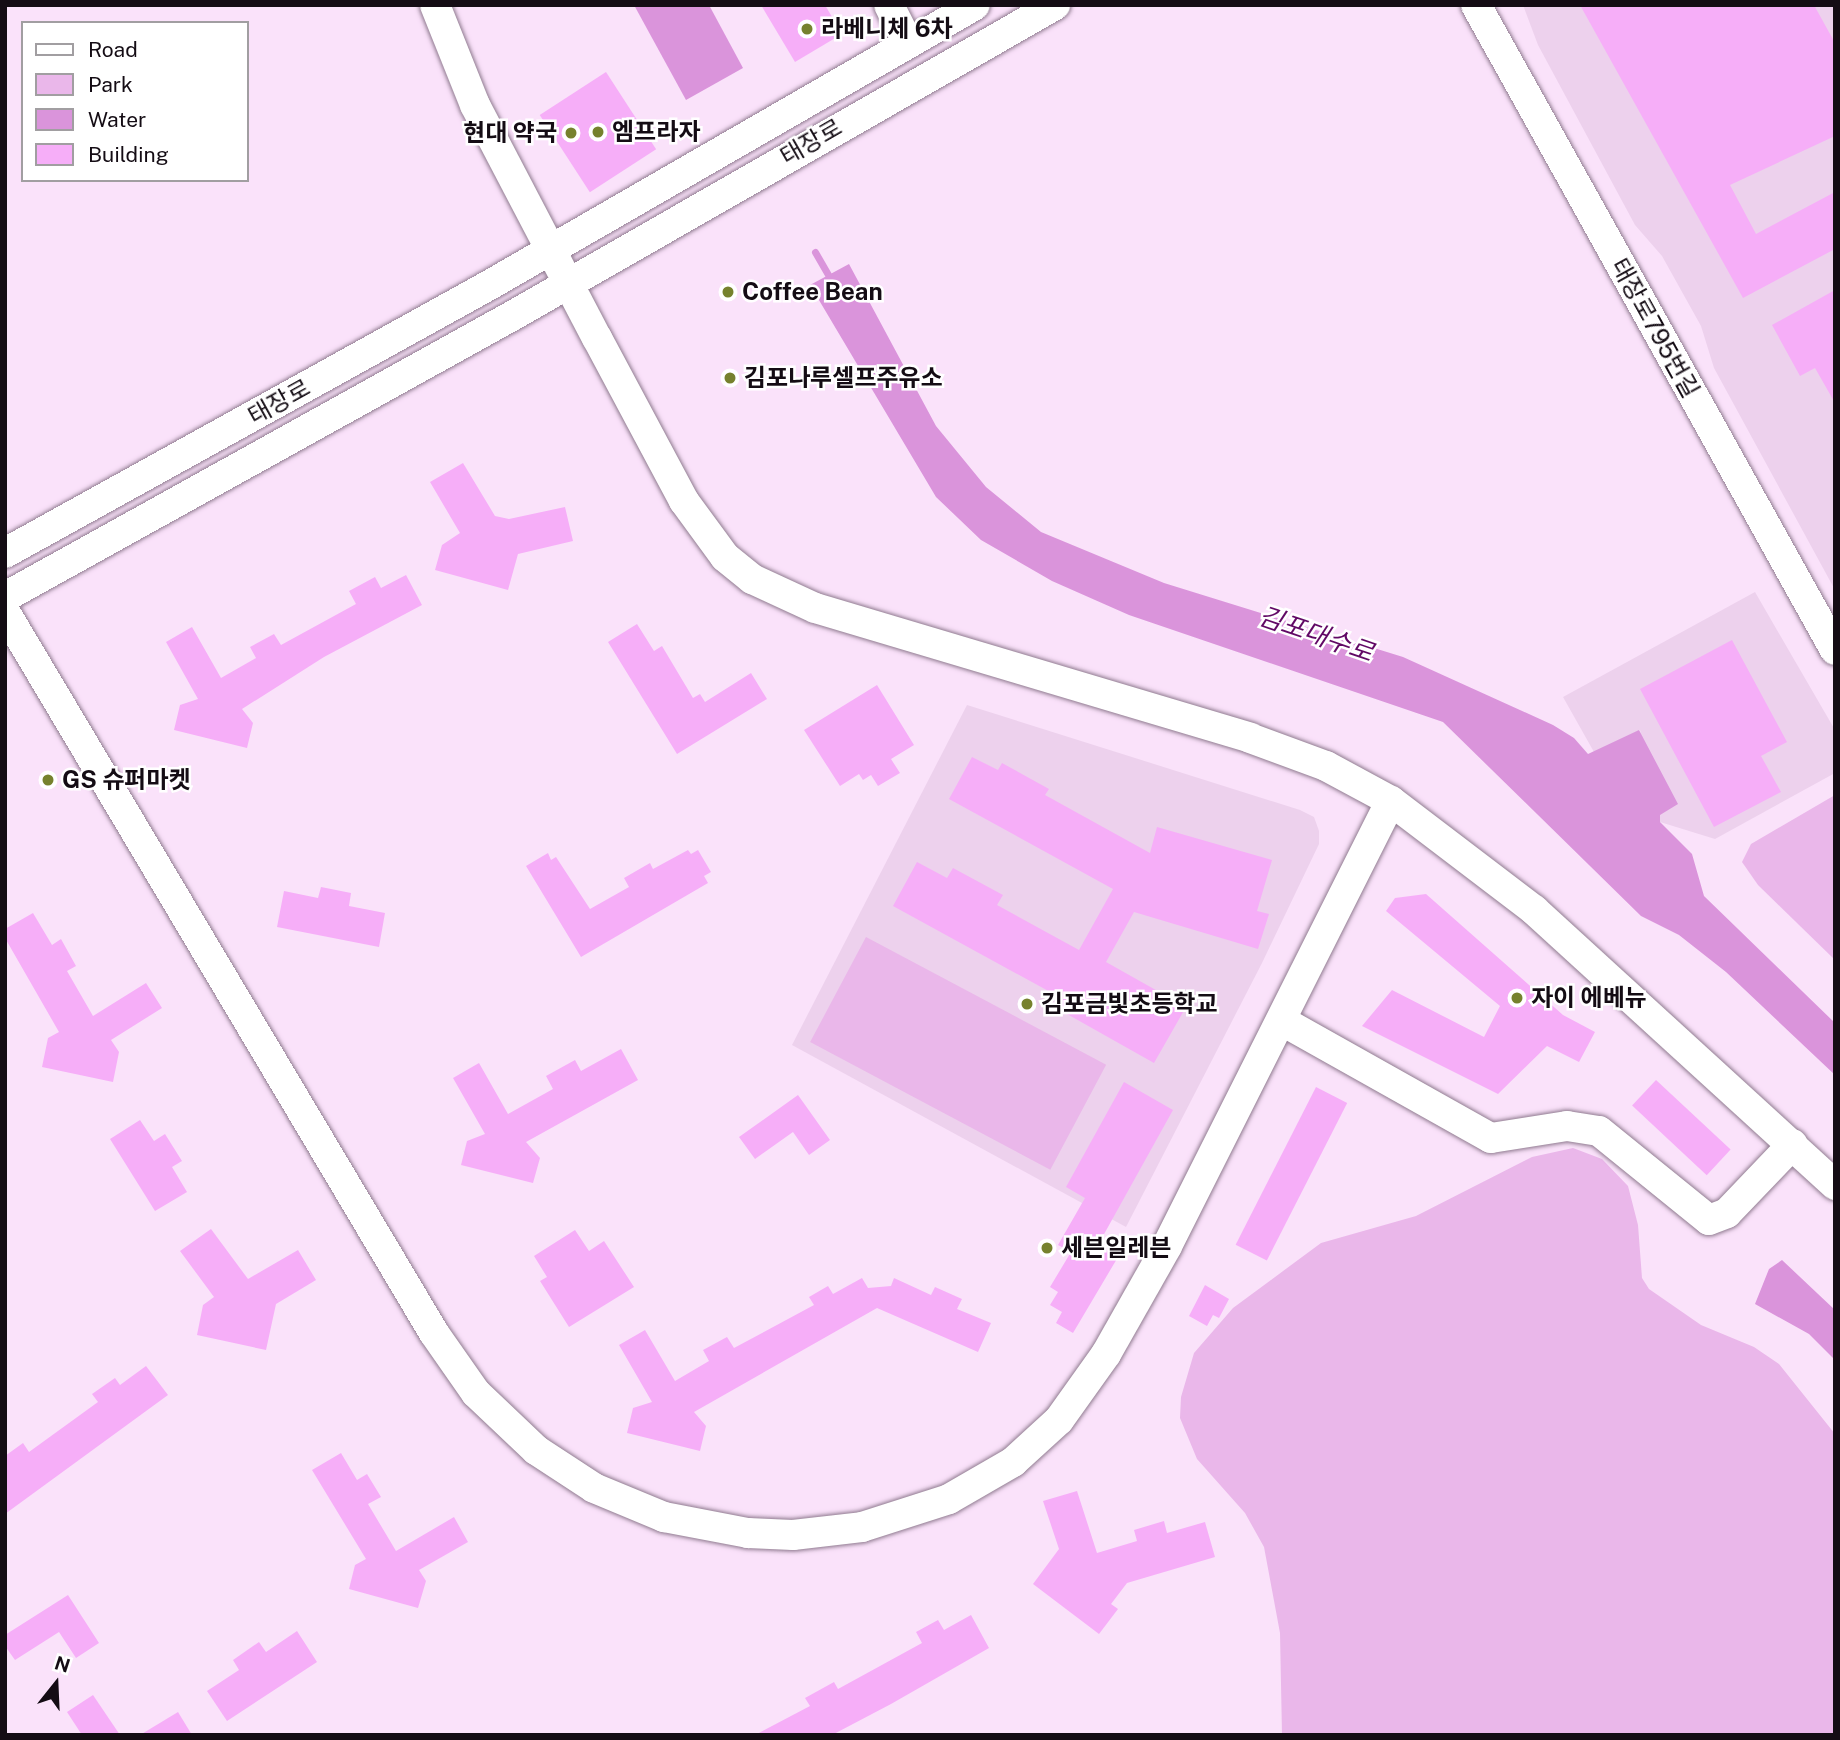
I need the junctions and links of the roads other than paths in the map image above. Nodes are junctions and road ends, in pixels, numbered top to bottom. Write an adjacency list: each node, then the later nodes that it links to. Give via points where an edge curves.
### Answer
1 (435, 5): 8 (street, via 475,105)
2 (890, 5): 7 (street)
3 (975, 5): 7 (street, 태장로)
4 (1055, 5): 9 (street, 태장로)
5 (1476, 5): 14 (street, 태장로795번길)
6 (1499, 5): 13 (street, 태장로795번길)
7 (908, 43): 8 (street, 태장로)
8 (550, 249): 9 (street); 10 (street, 태장로)
9 (568, 282): 11 (street, 태장로); 15 (street, via 697,524 725,557 752,579 815,608 1301,755)
10 (5, 553)
11 (5, 597)
12 (5, 612): 16 (street, via 455,1366 498,1417 554,1464 594,1488 664,1517 748,1533 793,1535 862,1527 949,1499 1021,1456 1073,1402 1106,1354)
13 (1835, 622)
14 (1835, 650)
15 (1391, 801): 16 (street); 17 (street, via 1534,910)
16 (1284, 1022): 17 (street, via 1491,1138 1567,1126 1599,1131 1709,1220 1727,1213)
17 (1793, 1144): 18 (street)
18 (1835, 1185)

